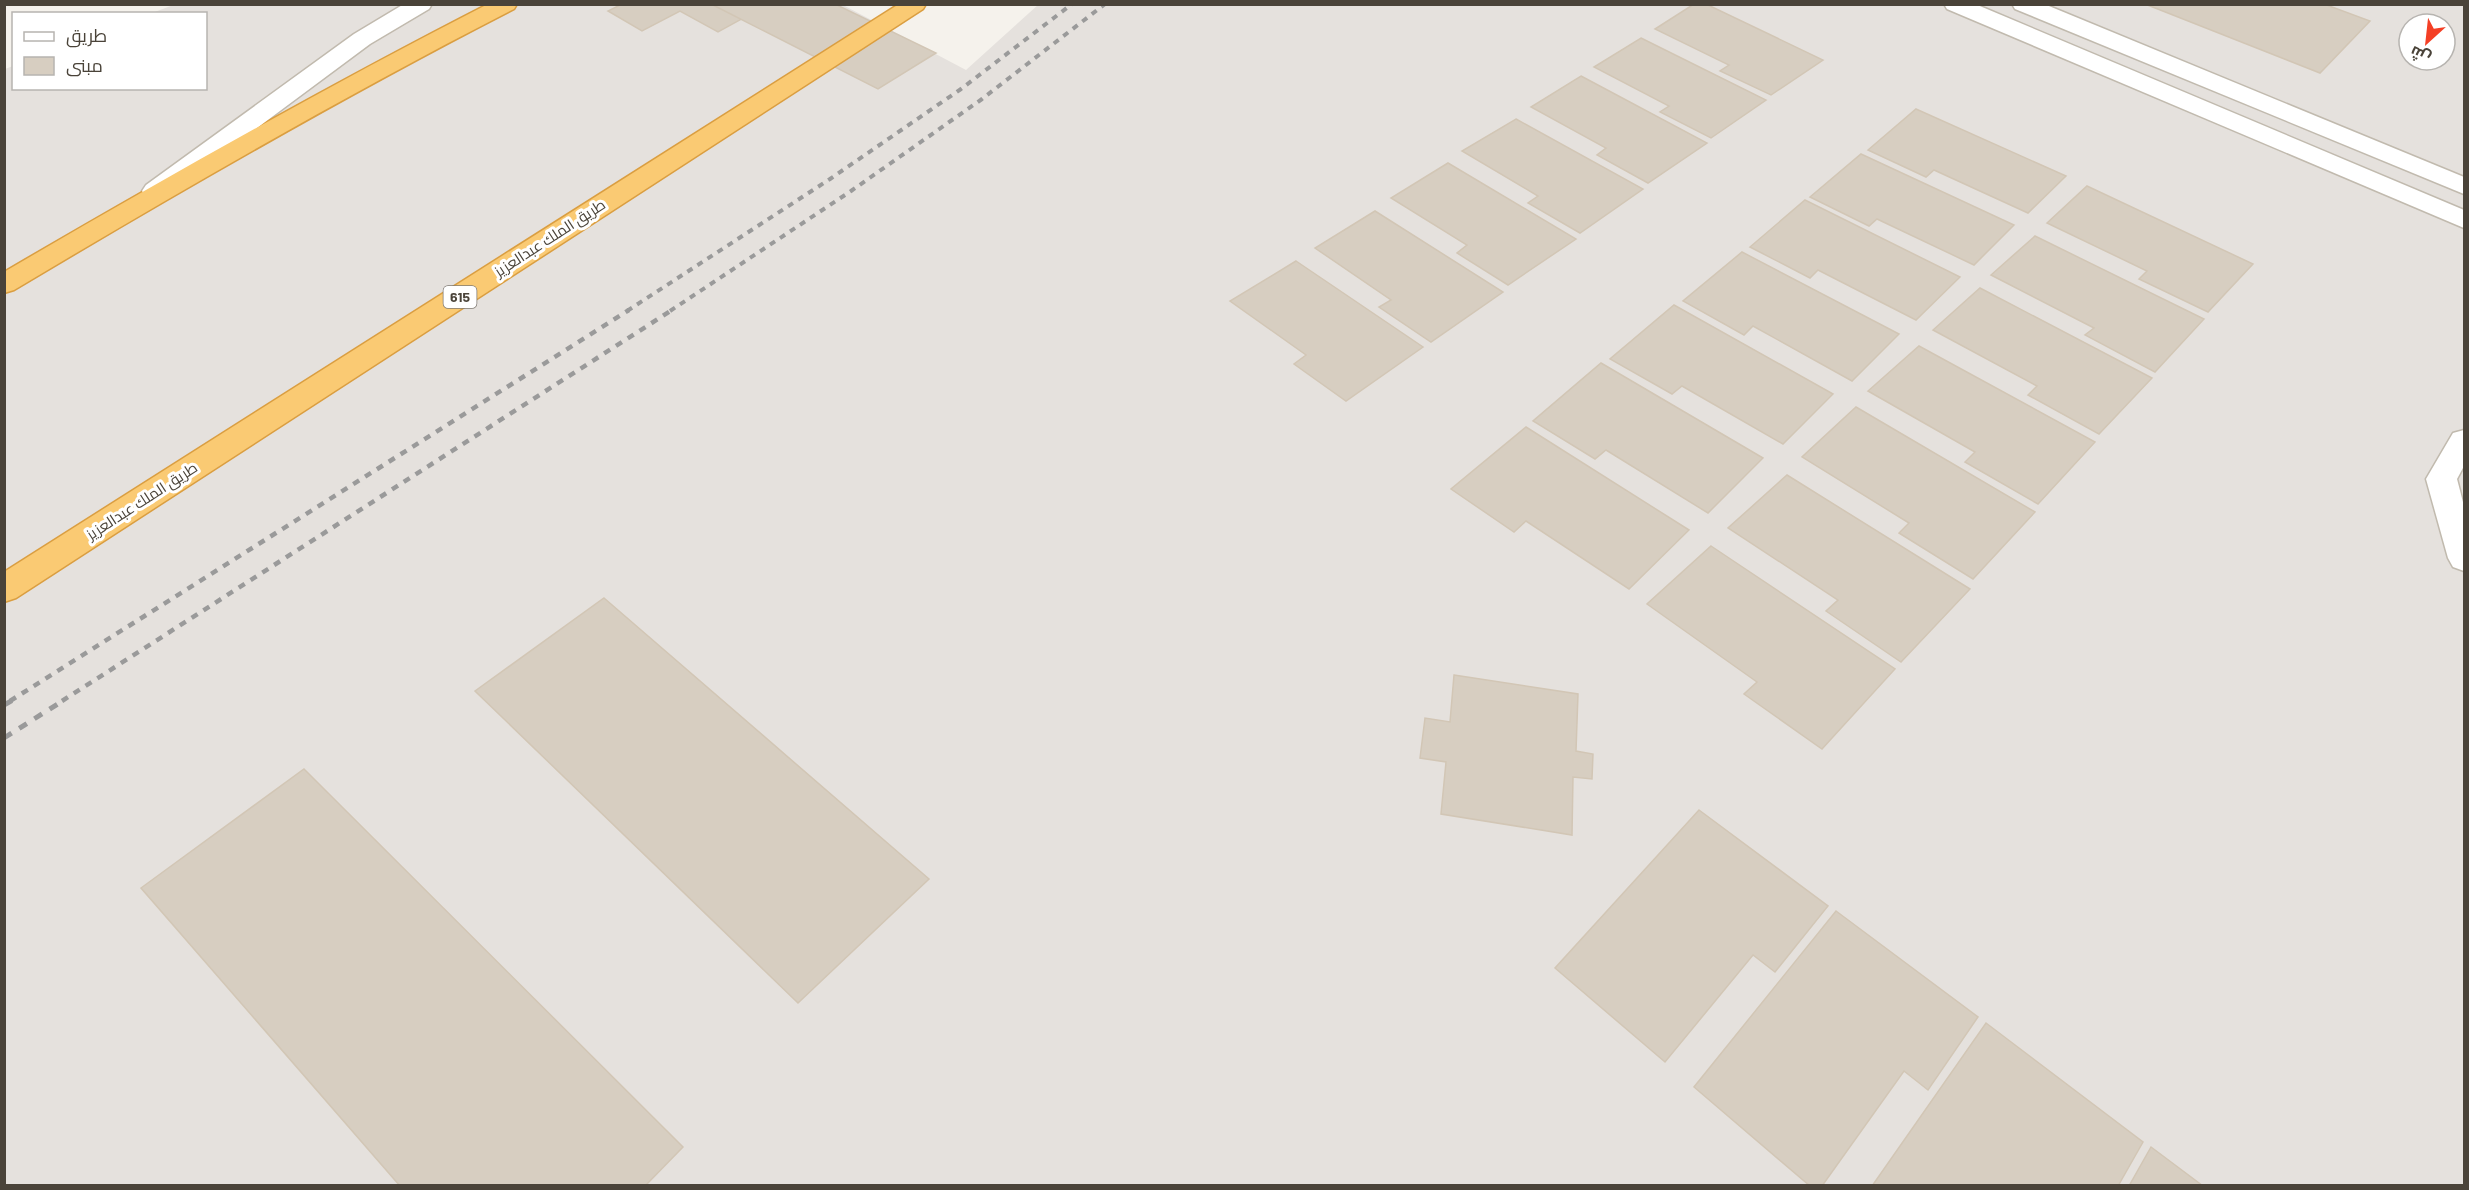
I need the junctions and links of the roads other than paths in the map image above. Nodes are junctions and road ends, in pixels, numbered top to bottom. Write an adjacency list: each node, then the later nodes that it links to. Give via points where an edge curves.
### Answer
1 (413, 4): 7 (street)
2 (422, 4): 7 (street)
3 (506, 4): 9 (highway)
4 (915, 4): 14 (highway, طريق الملك عبدالعزيز / 615)
5 (1955, 4): 10 (street)
6 (2023, 4): 8 (street)
7 (362, 39): 9 (street)
8 (2464, 186)
9 (126, 212): 11 (highway)
10 (2464, 220)
11 (4, 284)
12 (2464, 441): 13 (street, via 2441,479)
13 (2464, 558)
14 (4, 589)

